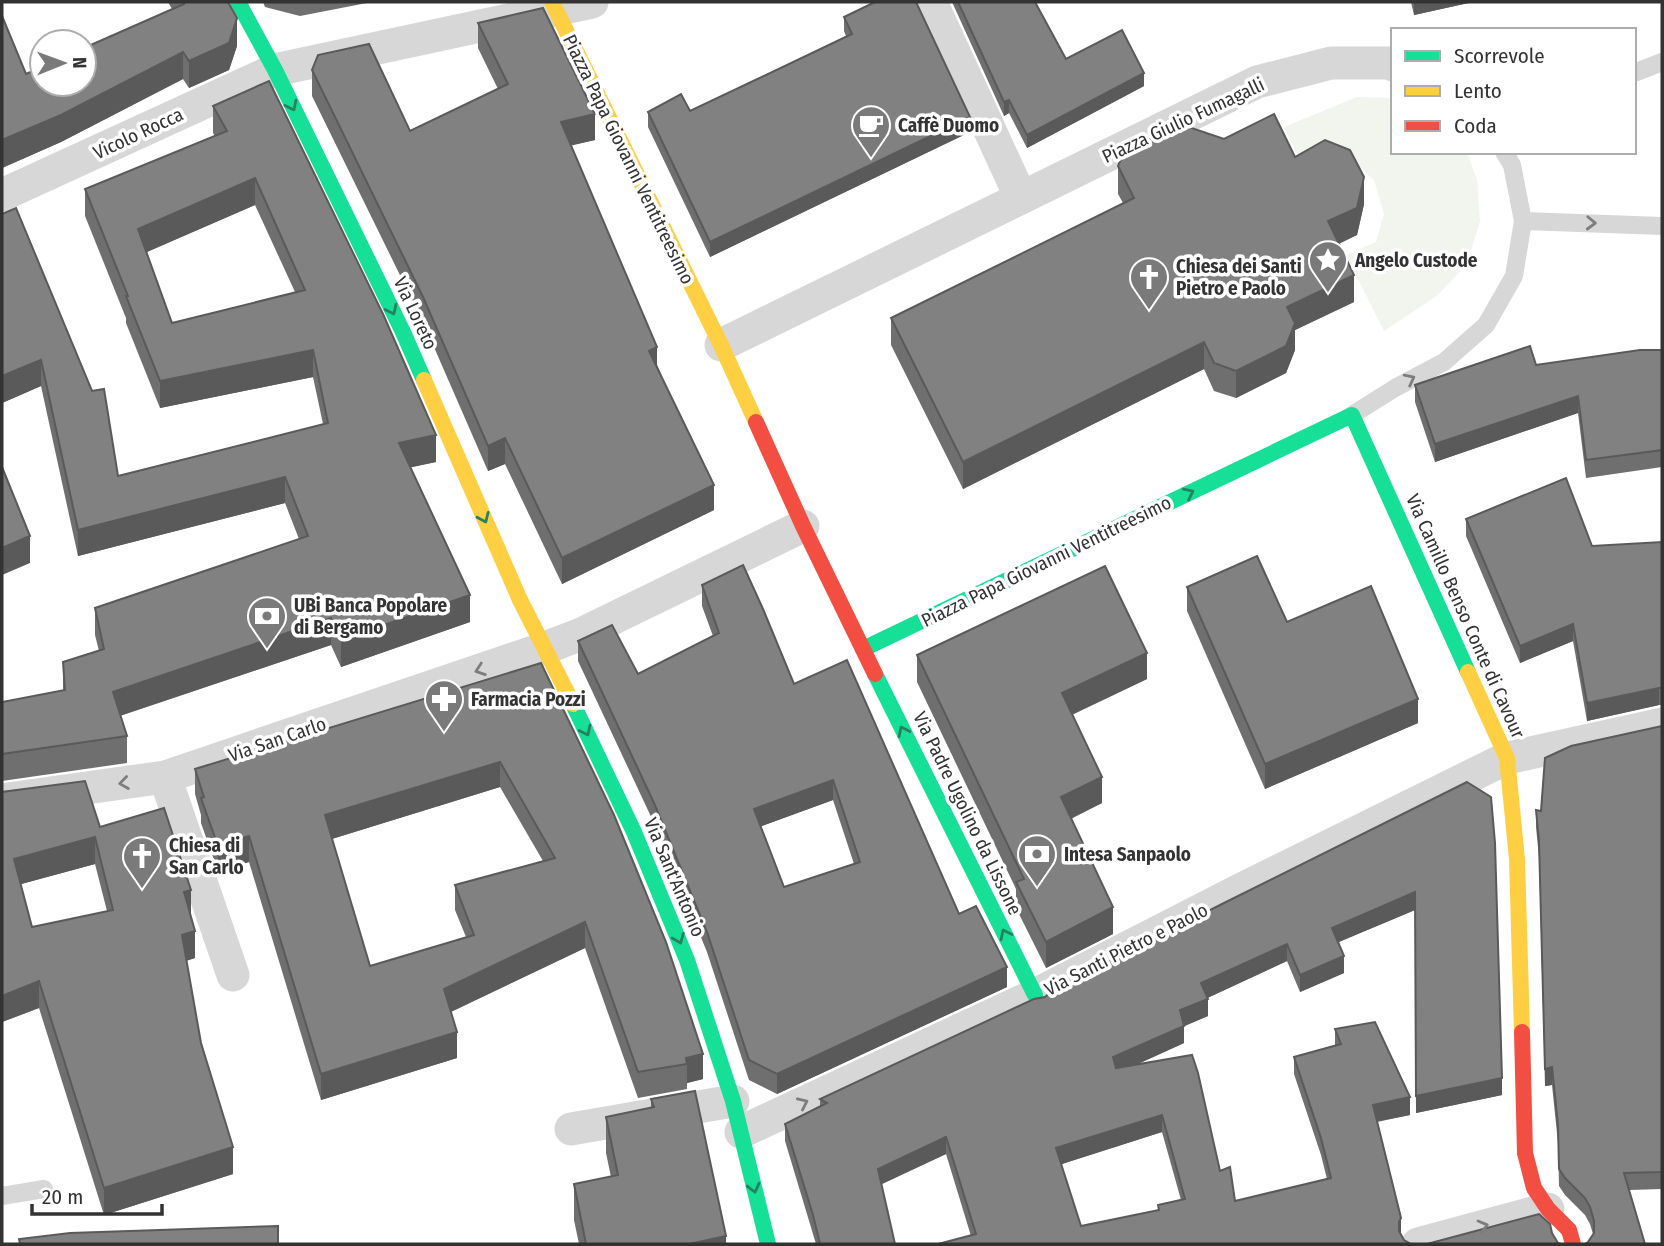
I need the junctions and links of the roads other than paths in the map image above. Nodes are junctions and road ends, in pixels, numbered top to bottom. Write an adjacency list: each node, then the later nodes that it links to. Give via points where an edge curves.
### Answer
1 (238, 2): 7 (street, Via Loreto)
2 (593, 2): 4 (street, Vicolo Rocca)
3 (931, 2): 11 (street)
4 (554, 6): 7 (street, Vicolo Rocca); 14 (street, Piazza Papa Giovanni Ventitreesimo)
5 (1662, 62): 8 (lane)
6 (1391, 64): 11 (street, Piazza Giulio Fumagalli, via 1331,63 1257,82)
7 (275, 71): 10 (street, Vicolo Rocca); 17 (street, Via Loreto, one-way to 17, via 403,332)
8 (1636, 72)
9 (1505, 154): 12 (lane, via 1512,165)
10 (2, 195)
11 (1021, 198): 14 (street)
12 (1523, 221): 13 (lane, one-way to 13); 15 (lane, one-way to 12, via 1444,362 1486,325 1514,276)
13 (1662, 226)
14 (721, 345): 16 (street, Piazza Papa Giovanni Ventitreesimo)
15 (1352, 415): 18 (street, Piazza Papa Giovanni Ventitreesimo, one-way to 15); 20 (street, Via Camillo Benso Conte di Cavour)
16 (803, 526): 17 (street); 18 (street, Piazza Papa Giovanni Ventitreesimo)
17 (545, 648): 21 (street, Via San Carlo, one-way to 21); 25 (street, Via Sant'Antonio, one-way to 25, via 634,832 687,960)
18 (863, 649): 24 (street, Via Padre Ugolino da Lissone, one-way to 18)
19 (1662, 724): 20 (street, Via Santi Pietro e Paolo)
20 (1507, 758): 24 (street, Via Santi Pietro e Paolo); 30 (street, Via Camillo Benso Conte di Cavour, via 1517,859 1525,1153 1534,1188)
21 (165, 778): 22 (street, Via San Carlo, one-way to 22); 23 (street)
22 (2, 800)
23 (233, 975)
24 (1035, 995): 27 (street, Via Santi Pietro e Paolo, one-way to 24)
25 (733, 1101): 26 (street); 27 (street, Via Sant'Antonio)
26 (571, 1129)
27 (741, 1132): 31 (street, Via Sant'Antonio, one-way to 31)
28 (44, 1189): 29 (lane)
29 (2, 1196)
30 (1549, 1209): 32 (street, one-way to 30); 33 (street, Via Camillo Benso Conte di Cavour, via 1569,1230)
31 (768, 1244)
32 (1418, 1244)
33 (1573, 1244)

